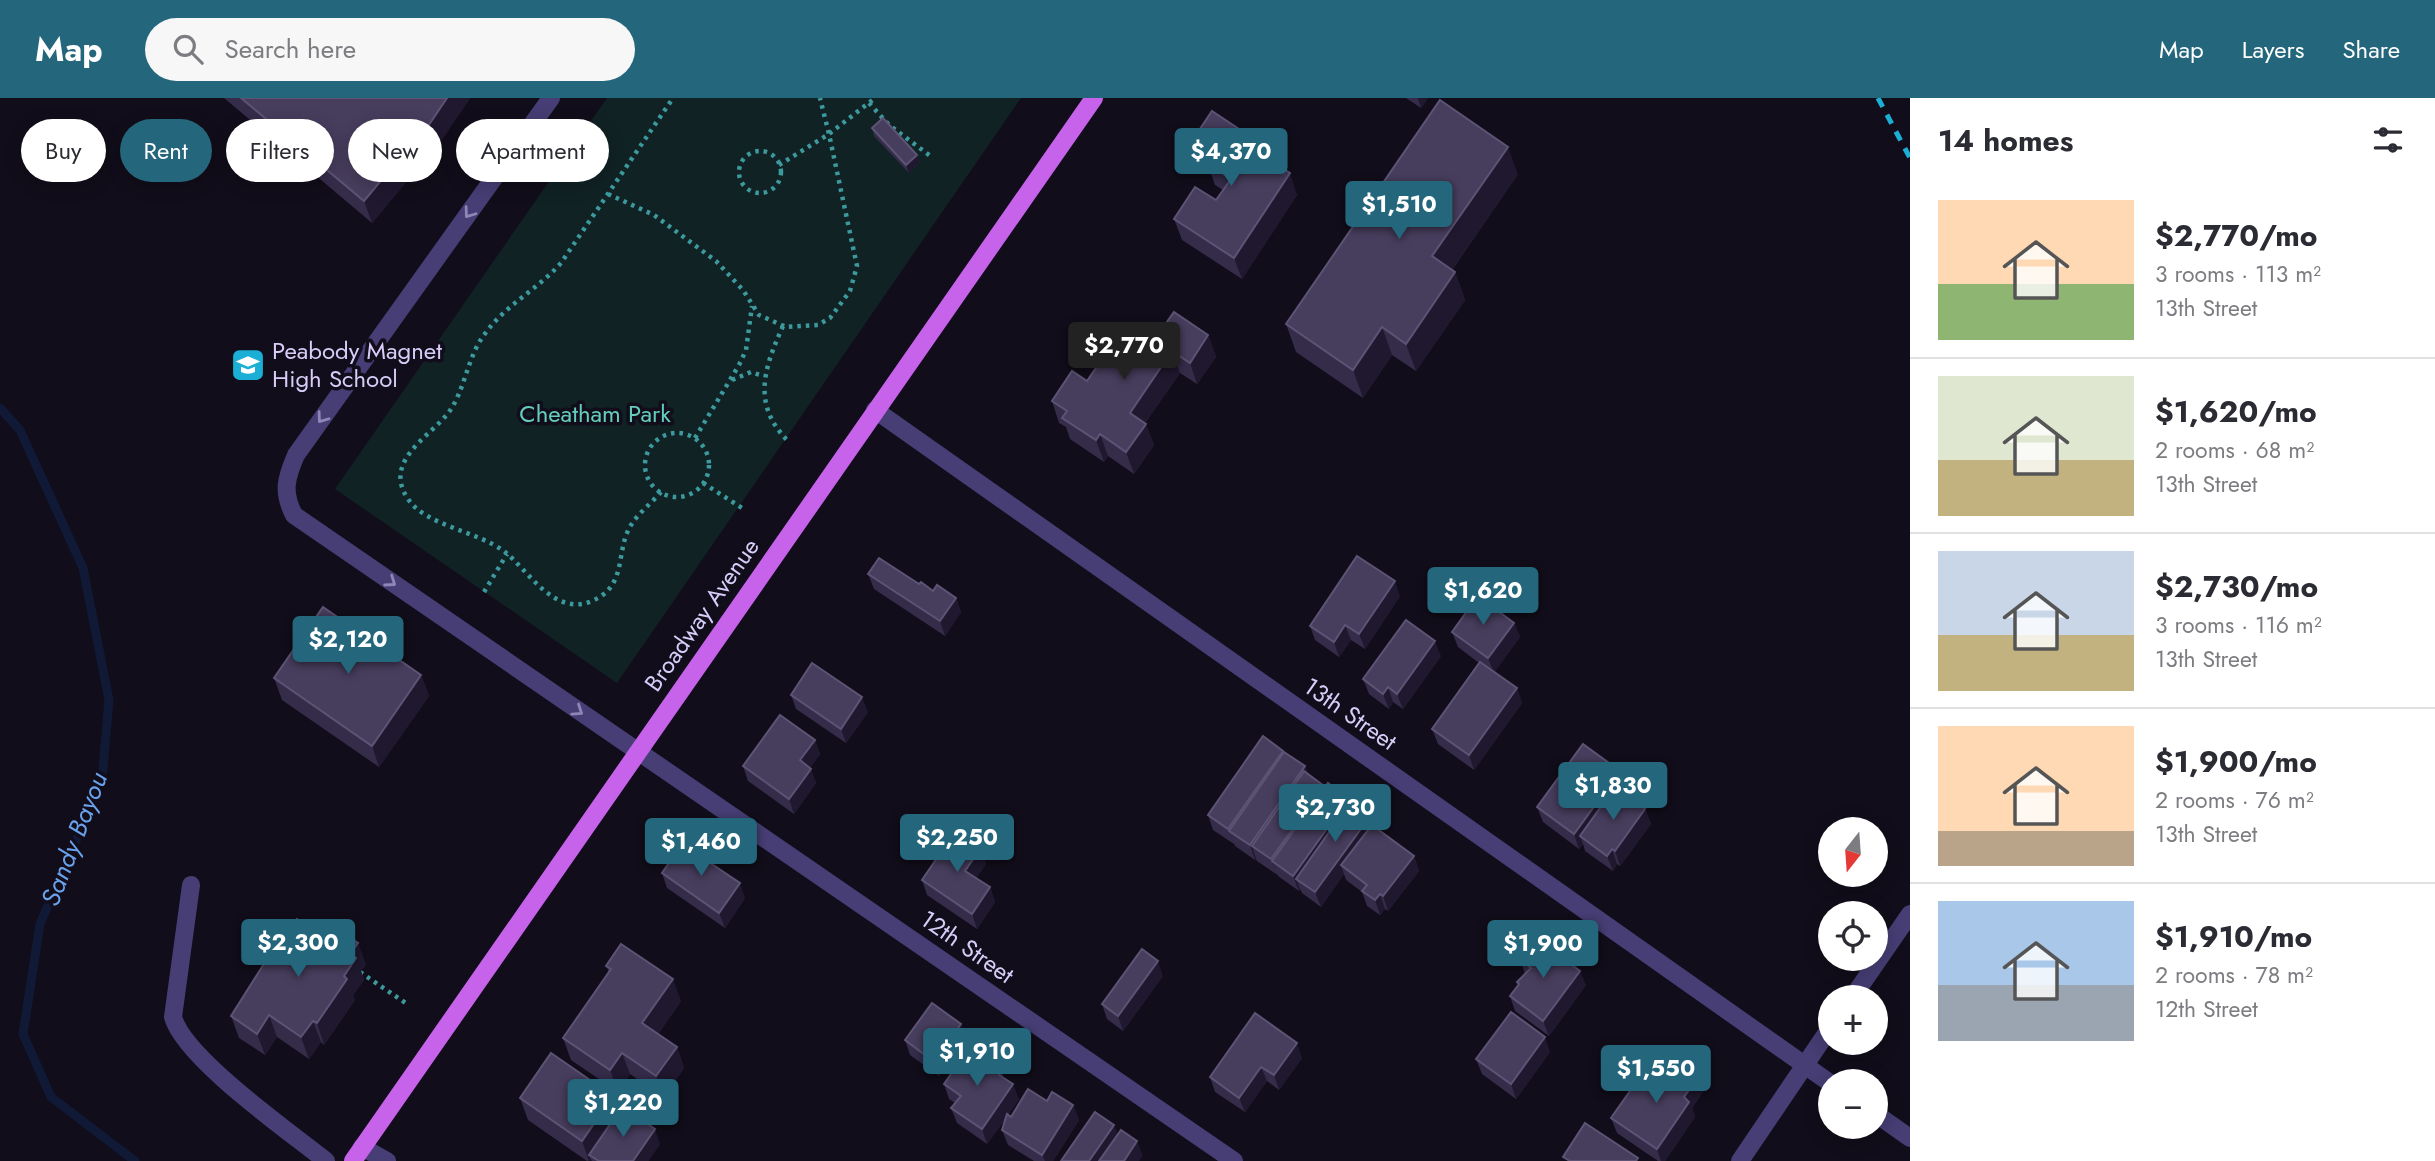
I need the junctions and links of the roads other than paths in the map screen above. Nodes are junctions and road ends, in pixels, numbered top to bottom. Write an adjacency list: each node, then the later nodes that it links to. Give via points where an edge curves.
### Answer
1 (551, 98): 4 (street, 12th Street, one-way to 4, via 296,454 286,477 285,498 294,515)
2 (1094, 98): 3 (main road, Broadway Avenue)
3 (875, 410): 4 (main road, Broadway Avenue); 9 (street, 13th Street)
4 (637, 750): 13 (main road, Broadway Avenue); 16 (street, 12th Street)
5 (191, 885): 14 (street, via 173,1017 176,1028 199,1057)
6 (1910, 914): 7 (street)
7 (1861, 985)
8 (1818, 1046): 9 (street)
9 (1805, 1065): 10 (street, 13th Street); 17 (street)
10 (1818, 1074)
11 (1888, 1122): 12 (street)
12 (1910, 1138)
13 (357, 1154): 15 (street)
14 (326, 1161)
15 (387, 1161)
16 (1234, 1161)
17 (1740, 1161)

